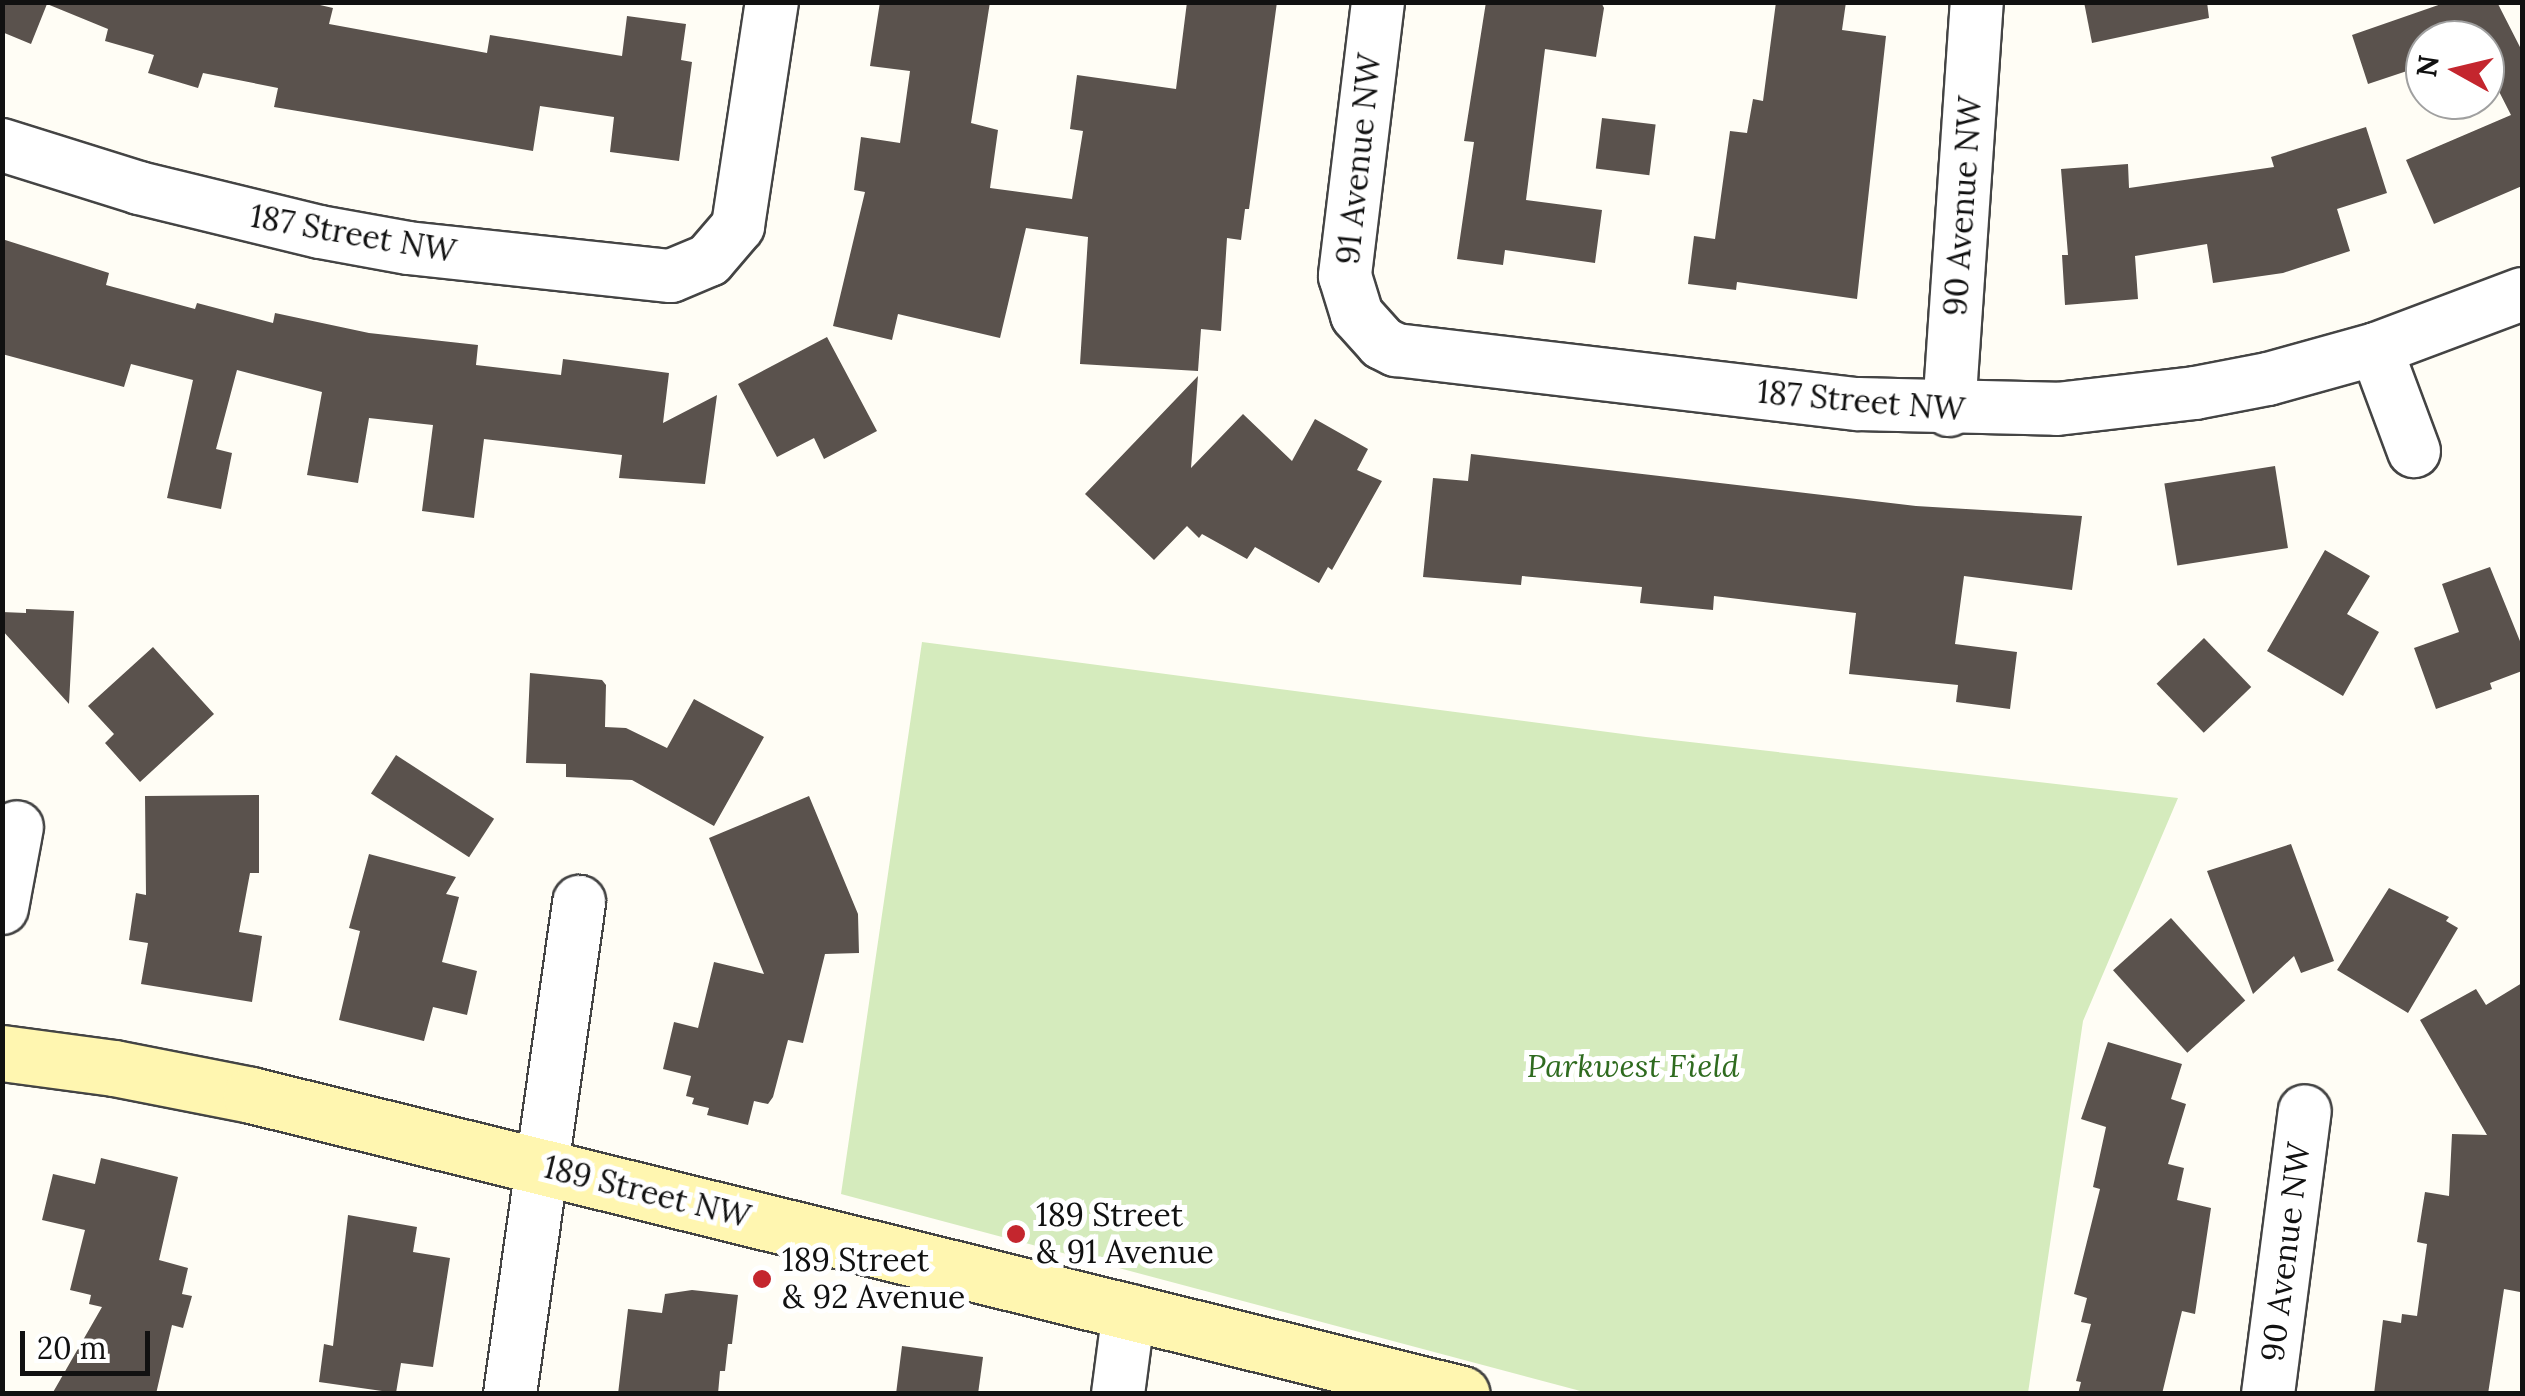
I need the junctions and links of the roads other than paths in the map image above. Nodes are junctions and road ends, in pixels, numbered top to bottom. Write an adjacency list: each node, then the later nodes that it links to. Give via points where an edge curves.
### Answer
1 (772, 2): 4 (street, 187 Street NW, via 738,226 709,260 671,276 408,248 236,214)
2 (1378, 2): 6 (street, 91 Avenue NW, via 1344,254)
3 (1977, 2): 8 (street, 90 Avenue NW)
4 (2, 144)
5 (2522, 294): 7 (street, 187 Street NW)
6 (1357, 315): 8 (street, 187 Street NW, via 1382,344 1418,355)
7 (2376, 350): 8 (street, 187 Street NW, via 2195,394 2057,409); 9 (street)
8 (1950, 410)
9 (2414, 451)
10 (17, 827): 12 (street)
11 (579, 902): 15 (street)
12 (2, 908)
13 (2, 1053): 15 (street, 189 Street NW, via 251,1094)
14 (2304, 1111): 20 (street, 90 Avenue NW)
15 (542, 1166): 16 (street, 189 Street NW); 17 (street)
16 (1128, 1311): 18 (street); 19 (street, 189 Street NW)
17 (510, 1394)
18 (1118, 1394)
19 (1462, 1394)
20 (2268, 1394)

